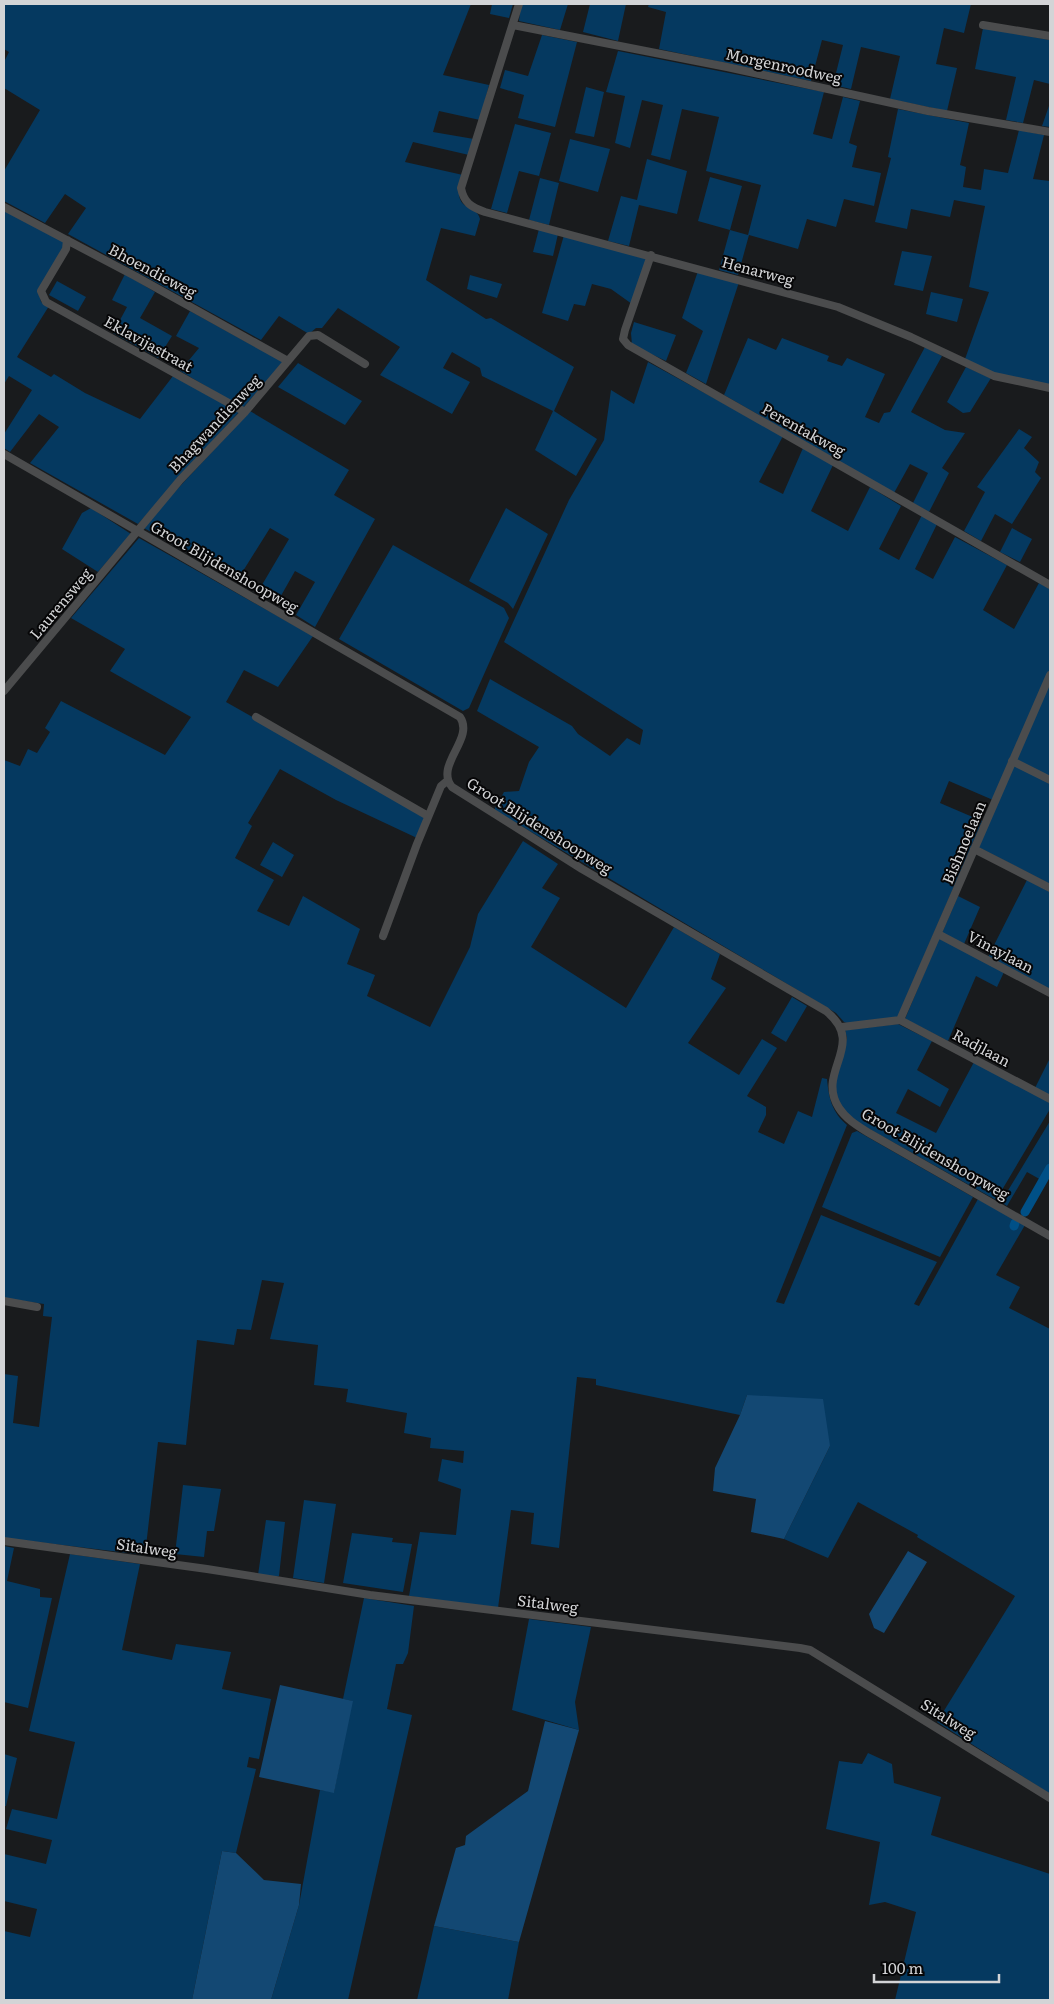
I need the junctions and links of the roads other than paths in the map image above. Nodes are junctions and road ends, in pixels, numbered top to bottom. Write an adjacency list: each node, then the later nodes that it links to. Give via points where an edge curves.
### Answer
1 (519, 4): 2 (street)
2 (513, 25): 5 (street, Morgenroodweg, via 928,111); 8 (street, Henarweg, via 461,188 463,198 476,209)
3 (982, 25): 4 (street)
4 (1050, 36)
5 (1050, 132)
6 (4, 207): 7 (street, Bhoendieweg)
7 (67, 240): 9 (street, Bhoendieweg); 12 (street, Eklavijastraat, via 66,249 41,291 42,298)
8 (651, 255): 11 (street, Henarweg, via 838,308 1000,378); 15 (street, Perentakweg, via 625,330 623,339 628,345)
9 (288, 362): 10 (street, Bhagwandienweg, via 314,334); 12 (street, Bhagwandienweg)
10 (366, 364)
11 (1050, 388)
12 (245, 412): 14 (street, Bhagwandienweg)
13 (4, 454): 14 (street, Groot Blijdenshoopweg)
14 (136, 531): 17 (street, Laurensweg); 21 (street, Groot Blijdenshoopweg, via 460,717 462,734 447,772)
15 (1050, 585)
16 (1050, 675): 19 (street, Bishnoelaan)
17 (4, 691)
18 (256, 717): 22 (street)
19 (1012, 760): 20 (street); 23 (street, Bishnoelaan)
20 (1050, 780)
21 (447, 781): 22 (street, via 441,786); 29 (street, Groot Blijdenshoopweg, via 582,869 826,1011)
22 (428, 816): 26 (street)
23 (974, 849): 24 (street); 25 (street, Bishnoelaan)
24 (1050, 888)
25 (938, 934): 27 (street, Vinaylaan); 28 (street, Bishnoelaan)
26 (383, 936)
27 (1050, 993)
28 (900, 1020): 29 (street); 30 (street, Radjlaan)
29 (842, 1027): 31 (street, Groot Blijdenshoopweg, via 844,1037 832,1090 844,1115 869,1133)
30 (1050, 1099)
31 (1050, 1236)
32 (4, 1301): 33 (street)
33 (37, 1307)
34 (4, 1541): 35 (street, Sitalweg, via 370,1595 810,1650)
35 (1050, 1798)

